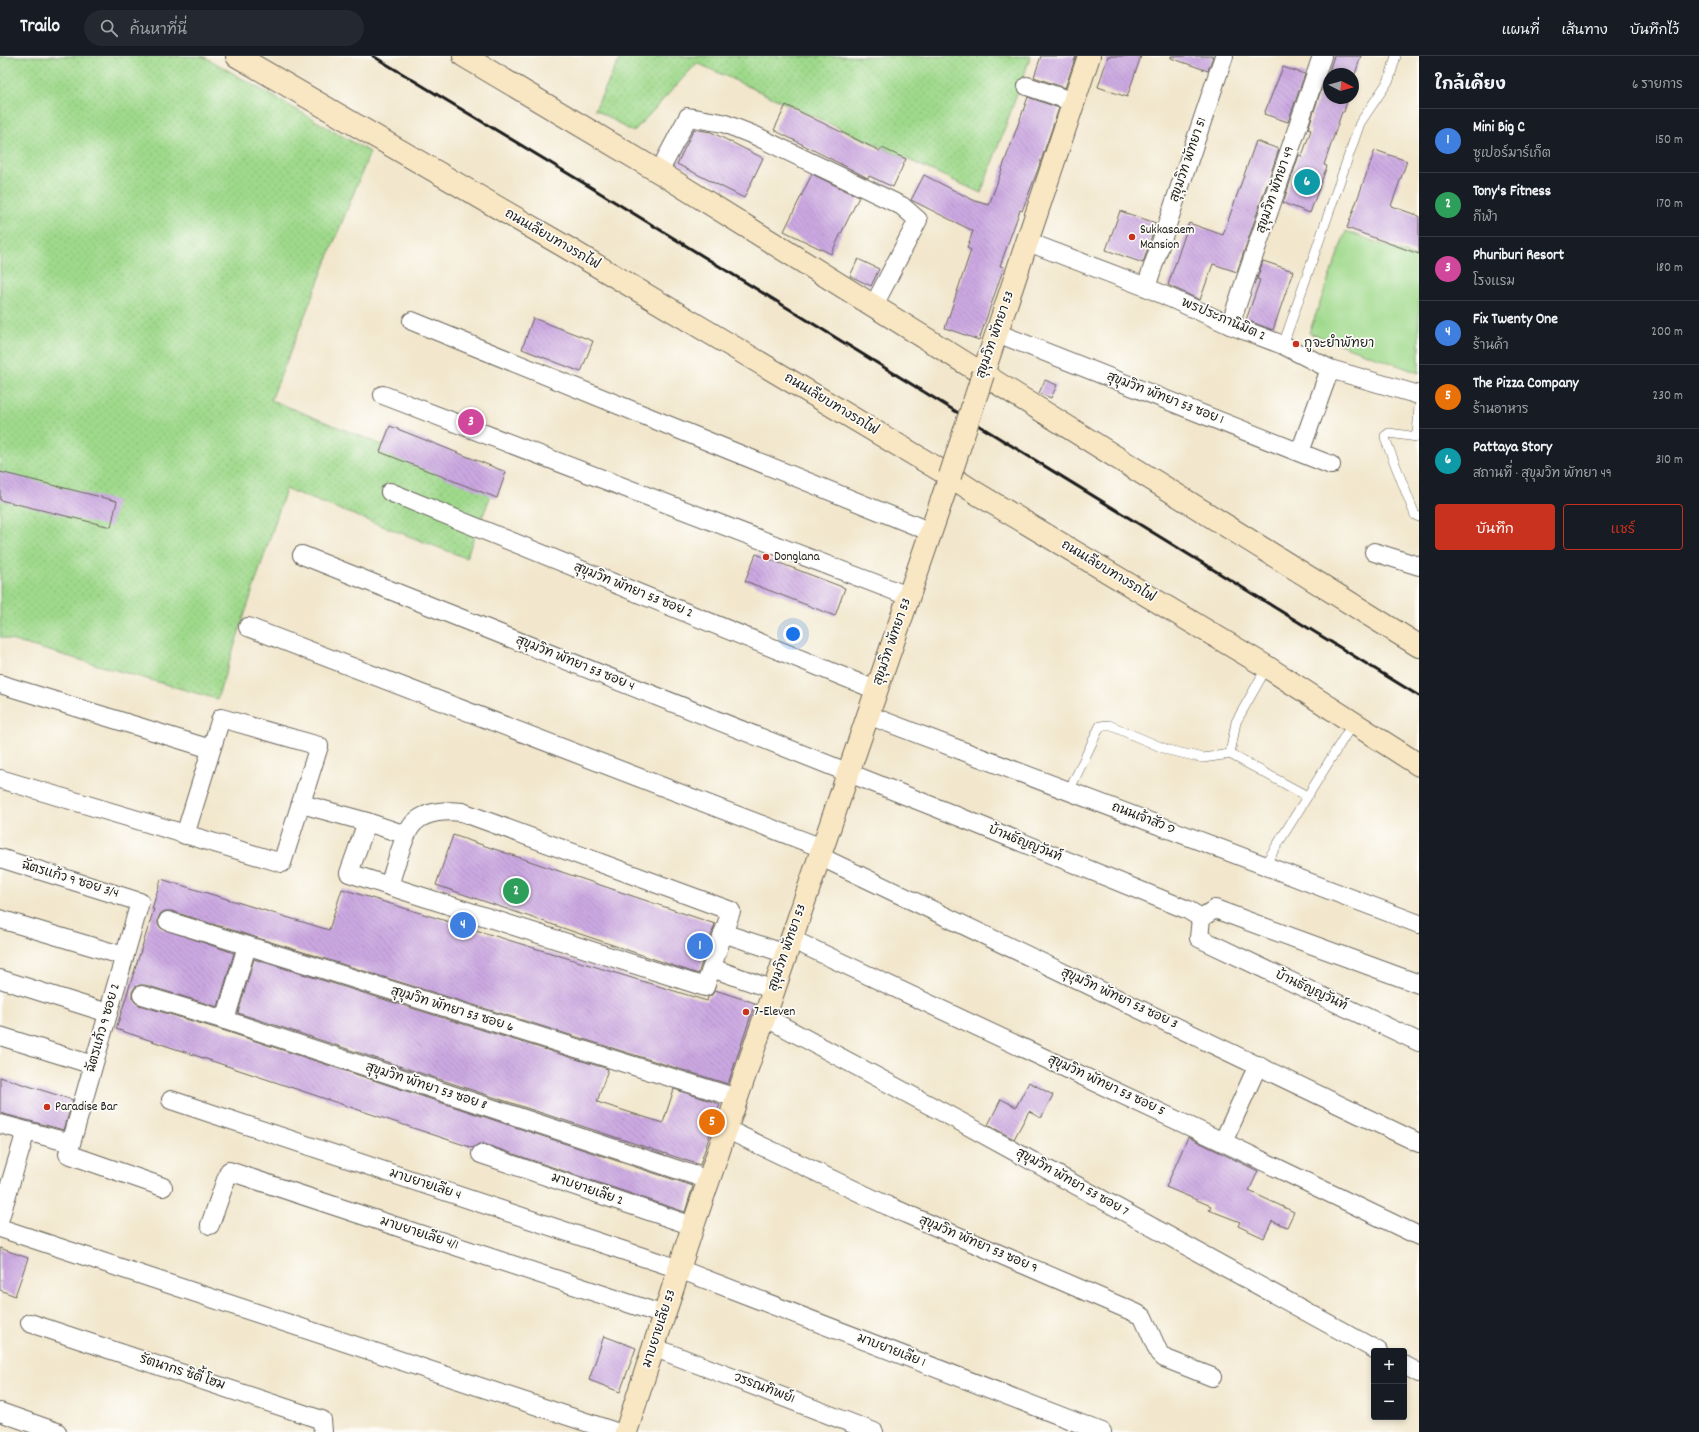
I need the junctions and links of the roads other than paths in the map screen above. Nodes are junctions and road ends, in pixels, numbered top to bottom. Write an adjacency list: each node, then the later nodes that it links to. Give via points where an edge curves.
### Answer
1 (237, 56): 25 (street, ถนนเลียบทางรถไฟ, via 564,246)
2 (464, 56): 9 (street)
3 (1089, 56): 8 (street, สุขุมวิท พัทยา 53)
4 (1224, 56): 11 (street, สุขุมวิท พัทยา 51)
5 (1322, 56): 14 (street, สุขุมวิท พัทยา 49)
6 (1396, 56): 16 (lane, via 1388,80 1360,123)
7 (1027, 86): 8 (street)
8 (1074, 102): 10 (street, สุขุมวิท พัทยา 53)
9 (659, 172): 12 (street); 12 (street, via 688,117 723,123 756,136 902,206 918,220)
10 (1028, 242): 11 (street, พรประภานิมิต 2); 15 (street, สุขุมวิท พัทยา 53)
11 (1146, 286): 14 (street, พรประภานิมิต 2)
12 (873, 307): 18 (street)
13 (412, 321): 28 (street)
14 (1230, 325): 16 (street, พรประภานิมิต 2)
15 (997, 333): 18 (street, สุขุมวิท พัทยา 53); 23 (street, สุขุมวิท พัทยา 53 ซอย 1)
16 (1283, 345): 17 (street, พรประภานิมิต 2)
17 (1330, 369): 20 (street, พรประภานิมิต 2); 23 (street)
18 (982, 374): 25 (street, สุขุมวิท พัทยา 53, bridge); 34 (street)
19 (383, 394): 32 (street)
20 (1419, 395)
21 (1419, 406): 22 (lane)
22 (1418, 437): 27 (lane, via 1389,433 1385,436 1415,515)
23 (1300, 452): 24 (street, สุขุมวิท พัทยา 53 ซอย 1)
24 (1331, 465)
25 (950, 476): 28 (street, สุขุมวิท พัทยา 53); 35 (street, ถนนเลียบทางรถไฟ)
26 (390, 492): 37 (street, สุขุมวิท พัทยา 53 ซอย 2)
27 (1419, 517)
28 (930, 532): 32 (street, สุขุมวิท พัทยา 53)
29 (1374, 552): 31 (street)
30 (302, 555): 43 (street, สุขุมวิท พัทยา 53 ซอย 4)
31 (1419, 566)
32 (908, 596): 37 (street, สุขุมวิท พัทยา 53)
33 (248, 627): 51 (street, สุขุมวิท พัทยา 53 ซอย 3)
34 (1419, 646)
35 (1267, 667): 39 (street, ถนนเลียบทางรถไฟ); 41 (lane, via 1236,722)
36 (0, 684): 40 (street)
37 (876, 690): 38 (street, สุขุมวิท พัทยา 53)
38 (868, 714): 43 (street, สุขุมวิท พัทยา 53); 45 (street, ถนนเจ้าสัว ๑)
39 (1353, 723): 42 (street, ถนนเลียบทางรถไฟ); 46 (lane)
40 (211, 749): 47 (street, via 222,718 319,746); 49 (street)
41 (1230, 754): 45 (lane, via 1203,758 1168,750 1109,725 1100,726); 46 (lane)
42 (1419, 765)
43 (848, 773): 51 (street, สุขุมวิท พัทยา 53); 56 (street, บ้านธัญญวันท์, via 1180,907)
44 (0, 779): 49 (street)
45 (1069, 791): 53 (street, ถนนเจ้าสัว ๑)
46 (1307, 796): 53 (lane)
47 (302, 804): 48 (street); 49 (street, via 282,863)
48 (367, 822): 50 (street); 54 (street, via 349,873)
49 (185, 835)
50 (406, 835): 54 (street); 60 (street, via 414,822 430,814 447,810 462,812 731,911)
51 (821, 852): 62 (street, สุขุมวิท พัทยา 53); 75 (street, สุขุมวิท พัทยา 53 ซอย 3)
52 (0, 858): 55 (street, ฉัตรแก้ว 9 ซอย 3/4)
53 (1264, 866): 59 (street, ถนนเจ้าสัว ๑)
54 (389, 886): 64 (street, via 705,987)
55 (140, 902): 63 (street, ฉัตรแก้ว 9 ซอย 2)
56 (1201, 918): 66 (street, via 1215,909); 73 (street, บ้านธัญญวันท์, via 1199,938)
57 (0, 919): 63 (street)
58 (168, 921): 61 (street, สุขุมวิท พัทยา 53 ซอย 6)
59 (1419, 924)
60 (723, 933): 62 (street, สุขุมวิท พัทยา 53 ซอย 5); 64 (street)
61 (247, 946): 71 (street); 76 (street, สุขุมวิท พัทยา 53 ซอย 6)
62 (789, 946): 67 (street, สุขุมวิท พัทยา 53); 81 (street, สุขุมวิท พัทยา 53 ซอย 5)
63 (124, 956): 69 (street, ฉัตรแก้ว 9 ซอย 2)
64 (712, 968): 67 (street)
65 (0, 979): 69 (street)
66 (1419, 984)
67 (774, 990): 70 (street, สุขุมวิท พัทยา 53)
68 (142, 995): 71 (street, สุขุมวิท พัทยา 53 ซอย 8)
69 (108, 1013): 74 (street, ฉัตรแก้ว 9 ซอย 2)
70 (765, 1017): 76 (street, สุขุมวิท พัทยา 53); 95 (street, สุขุมวิท พัทยา 53 ซอย 7)
71 (225, 1020): 85 (street, สุขุมวิท พัทยา 53 ซอย 8)
72 (0, 1036): 74 (street)
73 (1419, 1042)
74 (93, 1065): 83 (street, ฉัตรแก้ว 9 ซอย 2)
75 (1258, 1065): 81 (street); 82 (street, สุขุมวิท พัทยา 53 ซอย 3)
76 (737, 1098): 79 (street, สุขุมวิท พัทยา 53)
77 (171, 1100): 92 (street, มาบยายเลีย 4)
78 (0, 1124): 80 (street)
79 (726, 1129): 85 (street, สุขุมวิท พัทยา 53); 99 (street, สุขุมวิท พัทยา 53 ซอย 9, via 888,1206 1136,1313 1143,1317 1164,1358)
80 (26, 1131): 83 (street); 87 (street)
81 (1223, 1142): 91 (street, สุขุมวิท พัทยา 53 ซอย 5)
82 (1419, 1143)
83 (69, 1149): 86 (street)
84 (481, 1154): 89 (street, มาบยายเลีย 2)
85 (709, 1180): 89 (street, สุขุมวิท พัทยา 53)
86 (163, 1187)
87 (0, 1218)
88 (210, 1225): 93 (street, มาบยายเลีย 4/1, via 229,1171)
89 (693, 1226): 92 (street, มาบยายเลีย 53)
90 (0, 1228): 103 (street)
91 (1419, 1236)
92 (679, 1270): 93 (street, มาบยายเลีย 53); 106 (street, มาบยายเลีย 1)
93 (664, 1315): 96 (street, มาบยายเลีย 53)
94 (30, 1323): 102 (street, รัตนากร ซิตี้ โฮม, via 322,1420)
95 (1373, 1348)
96 (653, 1349): 104 (street, มาบยายเลีย 53); 105 (street, วรรณทิพย์1)
97 (1407, 1367): 98 (street)
98 (1419, 1373)
99 (1212, 1377)
100 (0, 1412): 101 (street)
101 (57, 1432)
102 (323, 1432)
103 (616, 1432)
104 (626, 1432)
105 (874, 1432)
106 (1102, 1432)

